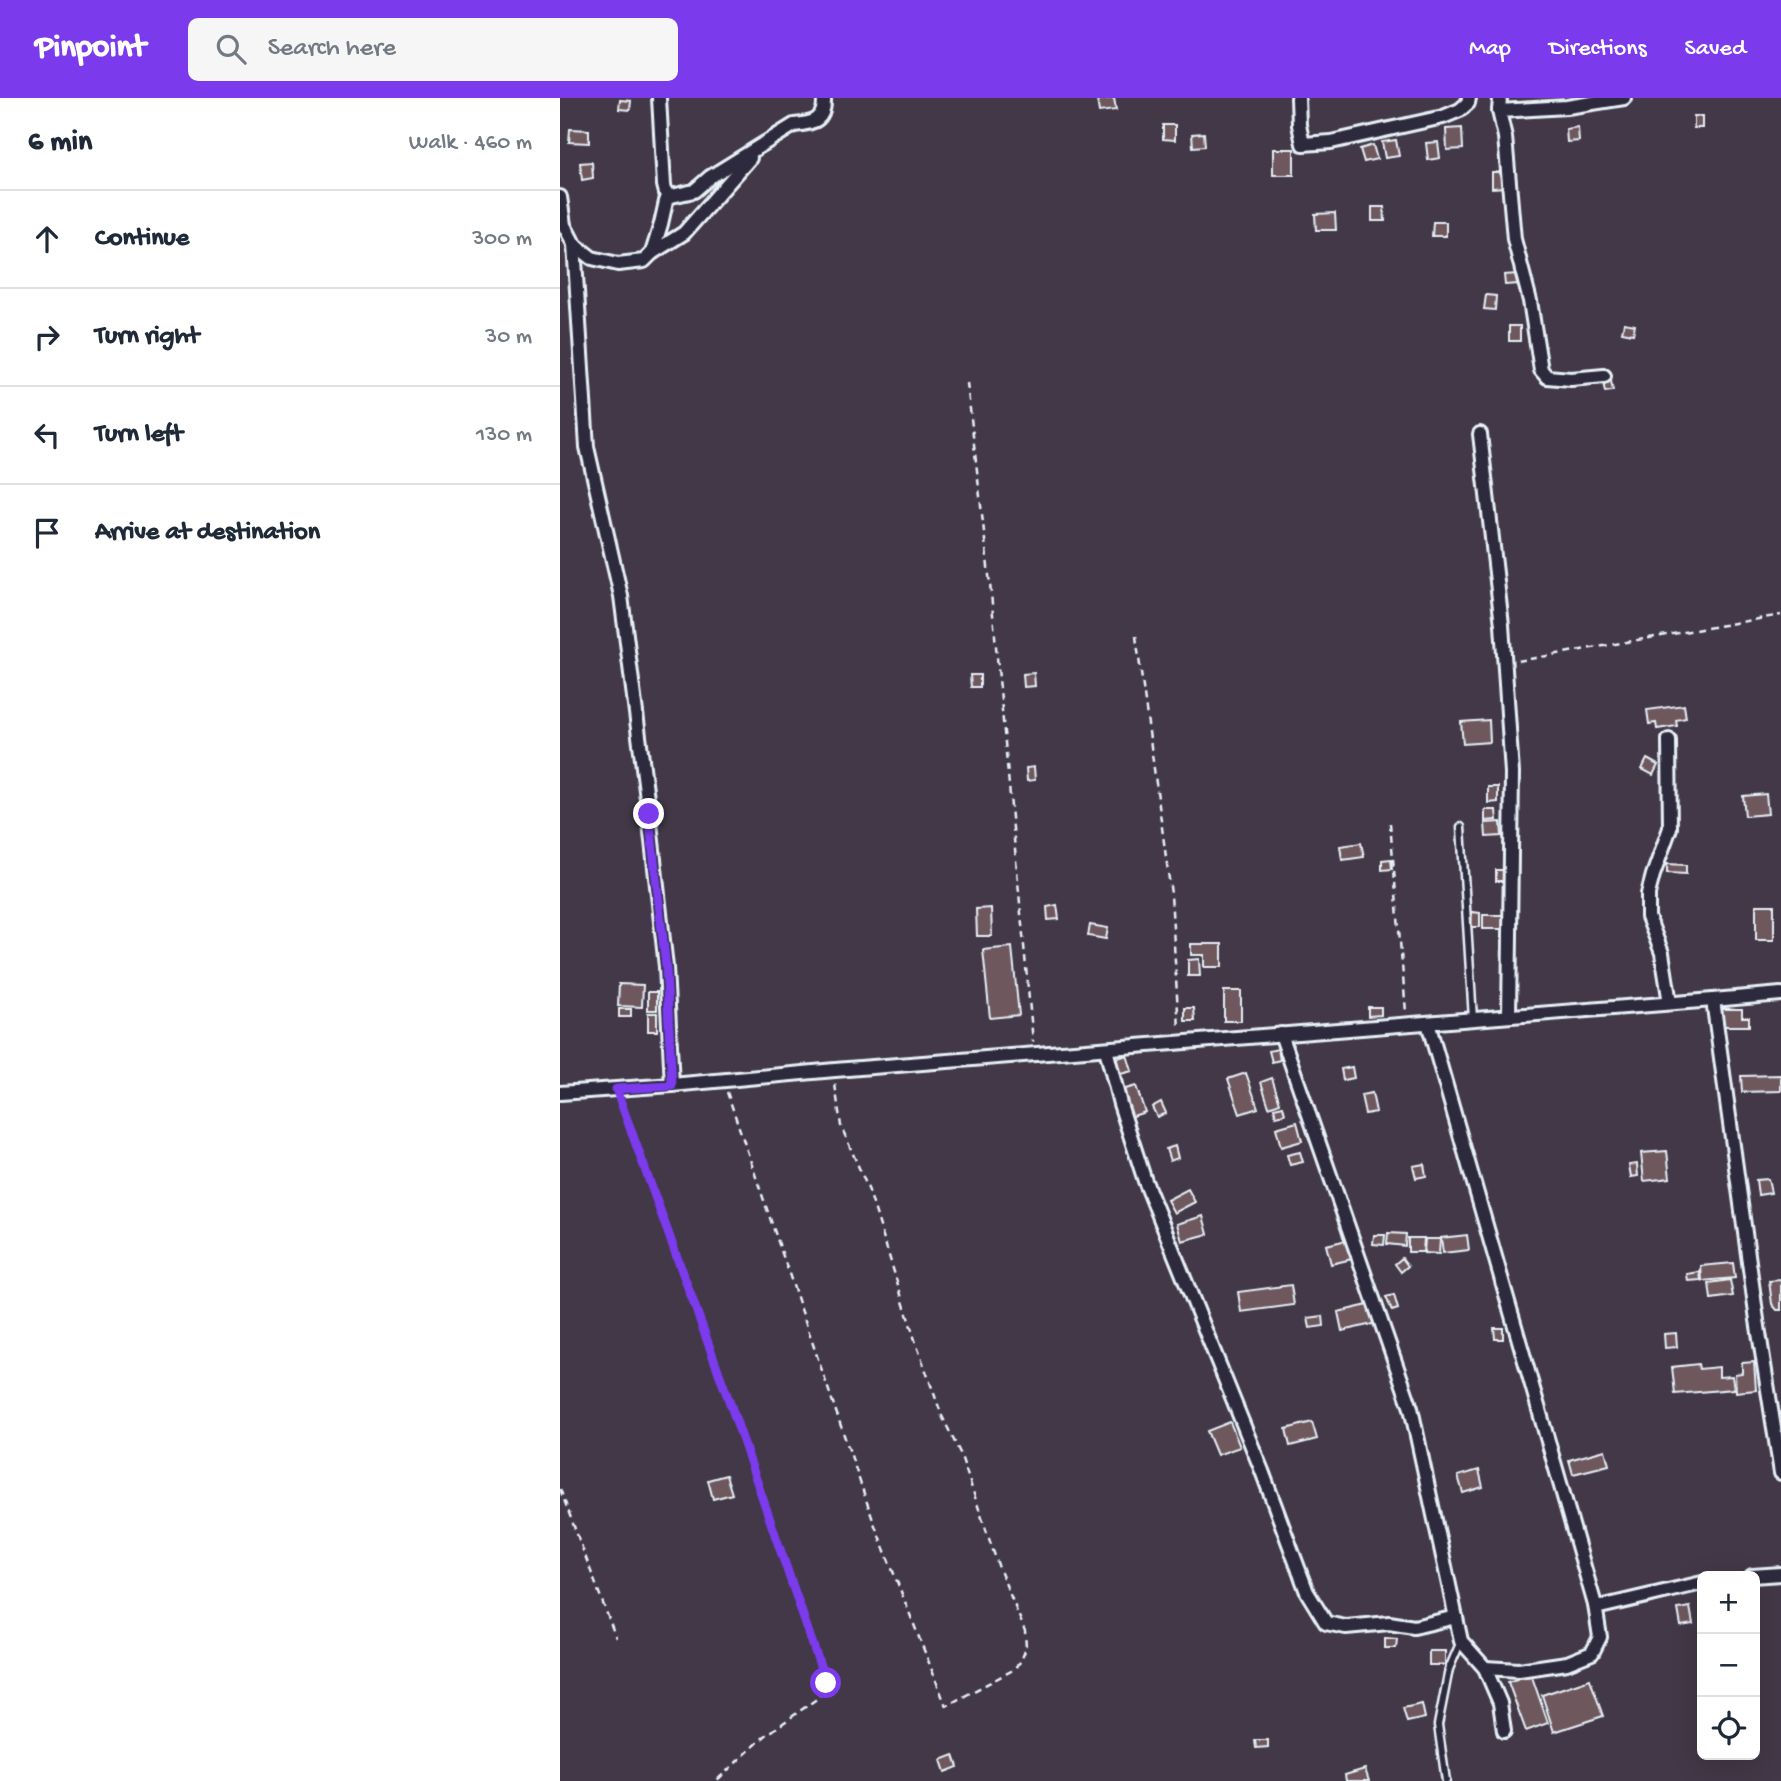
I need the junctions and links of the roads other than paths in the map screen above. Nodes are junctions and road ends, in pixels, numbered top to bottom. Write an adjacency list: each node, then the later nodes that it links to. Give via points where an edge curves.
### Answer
1 (659, 98): 9 (street)
2 (824, 98): 7 (street, via 820,118 794,125)
3 (1298, 98): 4 (street, via 1303,144 1443,117 1460,110)
4 (1469, 98)
5 (1624, 98): 6 (street, via 1567,107)
6 (1499, 104): 13 (street, via 1514,239 1541,370 1547,377)
7 (757, 150): 9 (street, via 694,191); 12 (street, via 684,233)
8 (560, 197): 10 (street)
9 (667, 197): 12 (street)
10 (562, 226): 11 (street)
11 (574, 244): 12 (street, via 592,258 618,264 643,261); 25 (street, via 587,447 621,596 666,967)
12 (652, 253)
13 (1604, 376)
14 (1480, 434): 20 (street, via 1513,773)
15 (1669, 740): 19 (street, via 1671,828 1648,894 1648,917 1662,953)
16 (1461, 827): 21 (lane)
17 (1781, 994): 18 (street)
18 (1713, 1000): 19 (street); 27 (street)
19 (1670, 1003): 20 (street)
20 (1509, 1016): 21 (street)
21 (1473, 1019): 22 (street)
22 (1428, 1023): 23 (street); 31 (street)
23 (1281, 1034): 24 (street); 32 (street, via 1411,1408)
24 (1106, 1049): 25 (street); 32 (street, via 1145,1181 1307,1592 1326,1623 1346,1628 1388,1623 1414,1627)
25 (672, 1086): 26 (street)
26 (560, 1093)
27 (1781, 1473)
28 (1781, 1574): 29 (street)
29 (1760, 1575)
30 (1697, 1584): 31 (street)
31 (1595, 1605): 34 (street, via 1600,1637 1592,1653 1567,1663 1519,1670)
32 (1456, 1617): 33 (street)
33 (1461, 1641): 34 (street); 36 (lane, via 1449,1669 1438,1725)
34 (1485, 1668): 35 (street, via 1500,1703)
35 (1504, 1731)
36 (1446, 1781)

